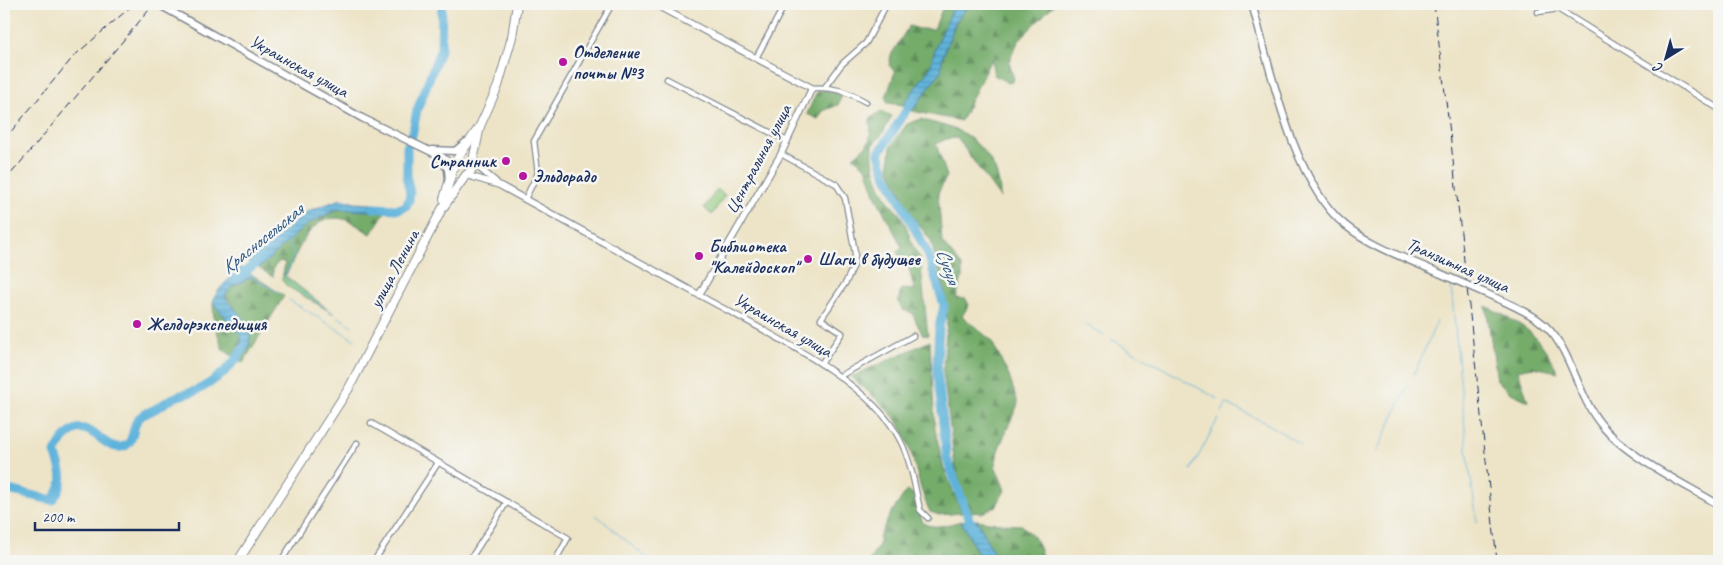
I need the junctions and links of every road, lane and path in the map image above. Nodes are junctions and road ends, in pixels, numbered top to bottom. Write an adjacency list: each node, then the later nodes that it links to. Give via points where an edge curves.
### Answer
1 (158, 4): 17 (main road, Украинская улица, via 362,118)
2 (517, 4): 15 (main road, улица Ленина, via 507,60)
3 (612, 4): 25 (street, via 534,141 538,173)
4 (654, 4): 9 (street)
5 (785, 4): 9 (street)
6 (884, 4): 11 (street, via 866,43 842,64)
7 (1252, 4): 35 (main road, Транзитная улица, bridge, via 1293,140 1313,188 1335,216 1359,235 1530,315 1549,330 1560,346 1589,405 1614,439)
8 (1538, 12): 14 (street, via 1558,10)
9 (756, 58): 12 (street)
10 (667, 79): 16 (street)
11 (824, 87): 12 (street); 13 (street, via 848,92)
12 (812, 88): 16 (street, Центральная улица)
13 (866, 102)
14 (1719, 109)
15 (480, 126): 17 (main road, via 456,151); 19 (main road, улица Ленина); 20 (main road, улица Ленина)
16 (787, 141): 18 (street, Центральная улица)
17 (426, 149): 19 (main road, Украинская улица); 21 (main road, Украинская улица); 23 (main road, via 448,169)
18 (781, 154): 27 (street, Центральная улица); 29 (street, via 836,184 845,198 855,253 854,265 821,319 842,333)
19 (461, 157): 20 (main road, Украинская улица); 21 (main road, улица Ленина)
20 (472, 162): 22 (main road, улица Ленина, via 472,168); 24 (street)
21 (455, 167): 22 (main road, Украинская улица, via 460,174); 23 (main road, улица Ленина)
22 (466, 175): 24 (street, Украинская улица); 26 (main road, улица Ленина)
23 (449, 184): 26 (main road, улица Ленина)
24 (500, 185): 25 (street, Украинская улица)
25 (525, 199): 27 (street, Украинская улица)
26 (442, 208): 37 (main road, улица Ленина, via 349,388)
27 (699, 295): 29 (street, Украинская улица)
28 (913, 336): 30 (street)
29 (821, 364): 30 (street, Украинская улица)
30 (840, 376): 36 (street, Украинская улица, via 887,418 905,453 920,510)
31 (371, 422): 33 (street)
32 (357, 443): 38 (street)
33 (438, 463): 34 (street); 39 (street)
34 (507, 502): 40 (street); 41 (street, via 568,538)
35 (1719, 505)
36 (928, 518)
37 (238, 561)
38 (280, 561)
39 (374, 561)
40 (469, 561)
41 (555, 561)

